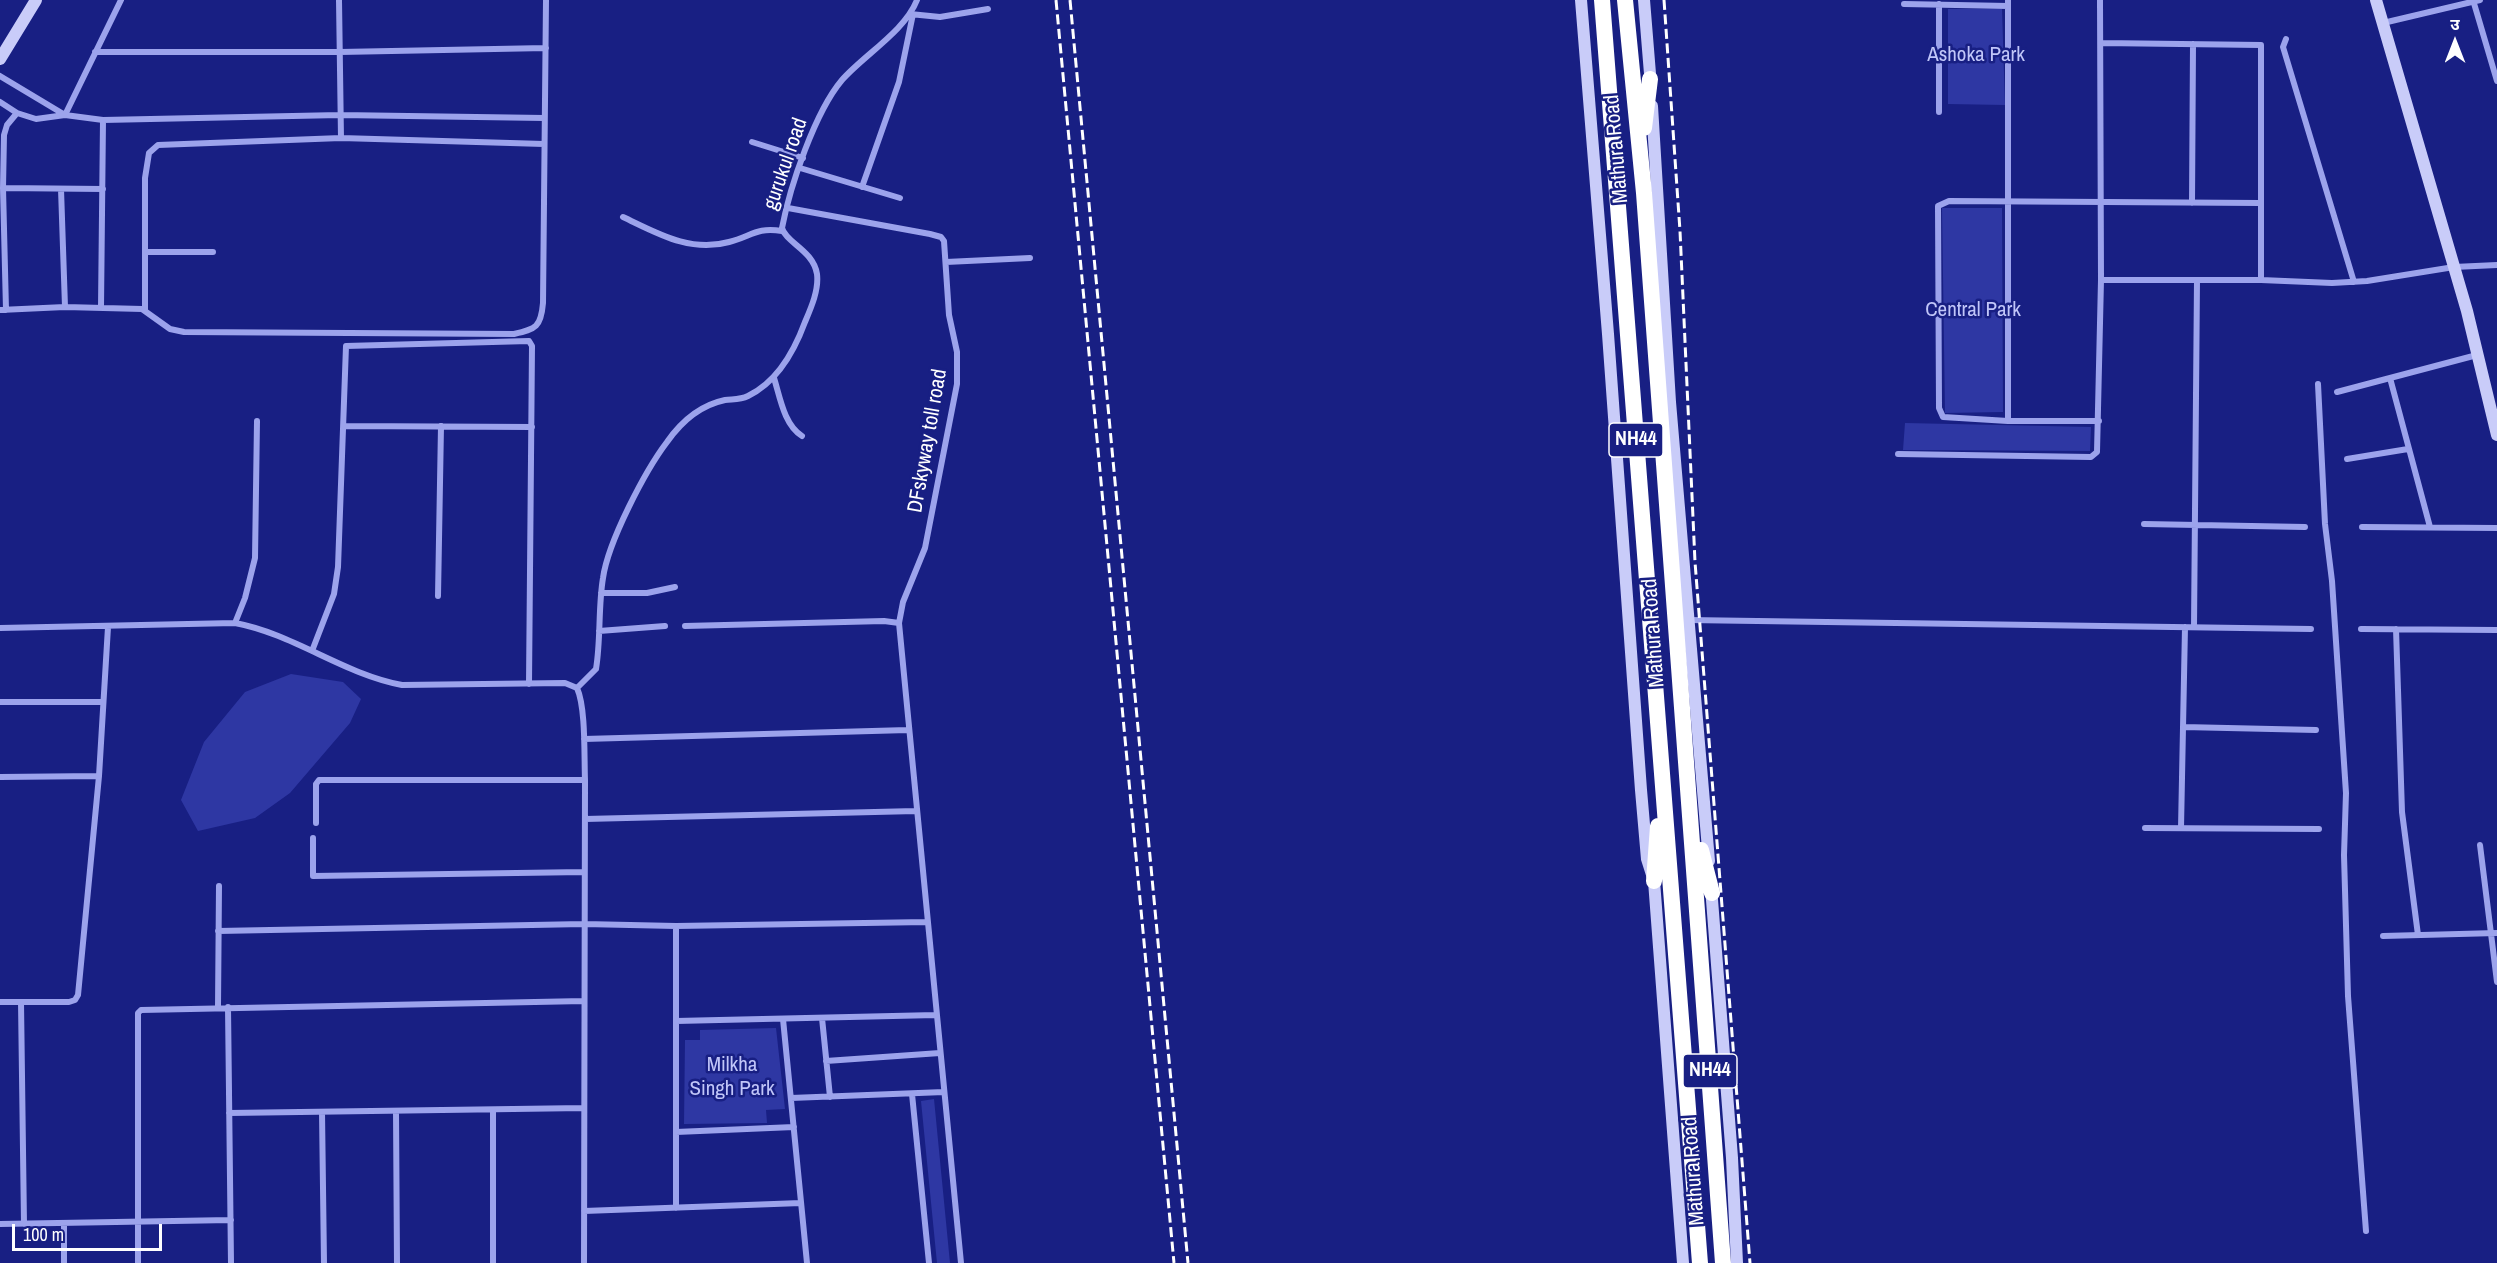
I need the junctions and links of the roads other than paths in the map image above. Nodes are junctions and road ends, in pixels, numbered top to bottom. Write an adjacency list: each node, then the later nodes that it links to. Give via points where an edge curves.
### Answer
1 (36, 0): 25 (main road)
2 (121, 0): 23 (street)
3 (339, 0): 24 (street)
4 (546, 0): 22 (street)
5 (917, 0): 17 (street, gurukul road)
6 (1581, 0): 129 (main road, via 1647,859)
7 (1602, 0): 129 (highway, Mathura Road / NH44, via 1663,784)
8 (1624, 0): 39 (highway, Mathura Road / NH44)
9 (1644, 0): 27 (main road)
10 (2100, 0): 20 (street)
11 (2376, 0): 18 (main road)
12 (2476, 1): 18 (street); 28 (street)
13 (2008, 3): 15 (street); 47 (street)
14 (1904, 4): 15 (street)
15 (1939, 4): 30 (street)
16 (988, 9): 17 (street, via 949,16)
17 (911, 14): 40 (street, gurukul road, via 841,82 816,123); 42 (street, via 899,82)
18 (2383, 23): 59 (main road)
19 (2286, 39): 63 (street, via 2283,46)
20 (2101, 43): 21 (street); 48 (street)
21 (2193, 44): 49 (street); 50 (street, via 2261,45)
22 (546, 48): 24 (street); 34 (street)
23 (95, 52): 24 (street); 33 (street)
24 (340, 52): 32 (street)
25 (0, 57)
26 (0, 76): 33 (street)
27 (1650, 78): 39 (highway); 93 (main road)
28 (2497, 79)
29 (0, 102): 31 (street)
30 (1939, 111)
31 (17, 112): 33 (street, via 40,119); 43 (street, via 4,135)
32 (340, 115): 34 (street); 35 (street); 36 (street)
33 (65, 116): 35 (street)
34 (544, 118): 38 (street)
35 (103, 120): 45 (street)
36 (341, 138): 38 (street); 54 (street, via 158,145 149,153 145,178)
37 (752, 142): 40 (street)
38 (544, 144): 67 (street, via 542,314 537,326 529,330 514,334 180,332 160,324)
39 (1640, 157): 119 (highway, Mathura Road / NH44)
40 (803, 158): 41 (street, gurukul road)
41 (800, 168): 42 (street); 51 (street, gurukul road)
42 (862, 187): 46 (street)
43 (3, 188): 44 (street); 66 (street)
44 (61, 189): 45 (street); 64 (street)
45 (103, 189): 65 (street)
46 (900, 198)
47 (2007, 201): 48 (street); 74 (street); 74 (street, via 1945,202 1937,210 1941,414 1946,419)
48 (2101, 202): 49 (street); 60 (street)
49 (2192, 203): 50 (street)
50 (2260, 203): 62 (street)
51 (788, 208): 53 (street, gurukul road); 57 (street, DFskyway toll road, via 941,237)
52 (623, 217): 53 (street, via 688,245 729,242 763,229)
53 (782, 231): 69 (street, gurukul road, via 808,255 817,274 817,285 804,326)
54 (145, 252): 55 (street); 67 (street)
55 (213, 252)
56 (1030, 258): 57 (street)
57 (946, 262): 95 (street, DFskyway toll road, via 957,384 926,548 903,602)
58 (2497, 265): 59 (street)
59 (2454, 267): 63 (street); 68 (main road)
60 (2101, 280): 61 (street); 75 (street)
61 (2198, 280): 62 (street); 85 (street)
62 (2261, 280): 63 (street)
63 (2354, 282)
64 (65, 307): 65 (street); 66 (street)
65 (101, 307): 67 (street)
66 (3, 310)
67 (145, 310)
68 (2477, 355): 70 (street); 79 (main road)
69 (774, 378): 80 (street, via 792,428); 91 (street, gurukul road, via 750,395 708,406 676,429 651,468 613,544)
70 (2390, 378): 72 (street); 81 (street)
71 (2318, 384): 170 (street, via 2346,793 2348,996)
72 (2337, 392)
73 (257, 421): 94 (street, via 255,558 246,598)
74 (2008, 421): 75 (street)
75 (2099, 421): 82 (street, via 2098,447 2091,457)
76 (344, 426): 77 (street); 78 (street, via 348,345 526,341 532,346); 107 (street, via 337,580)
77 (441, 426): 78 (street); 92 (street)
78 (532, 427): 108 (street)
79 (2497, 435)
80 (802, 436)
81 (2409, 449): 83 (street); 88 (street)
82 (1898, 454)
83 (2347, 459)
84 (2144, 524): 85 (street)
85 (2195, 525): 86 (street); 100 (street)
86 (2305, 527)
87 (2362, 527): 88 (street)
88 (2430, 527): 89 (street)
89 (2497, 528)
90 (675, 587): 91 (street, via 647,593)
91 (601, 593): 106 (street, gurukul road)
92 (438, 596)
93 (1687, 620): 99 (street); 131 (main road)
94 (234, 623): 97 (street); 107 (street, via 269,632)
95 (899, 623): 96 (street); 113 (street, DFskyway toll road)
96 (685, 626)
97 (108, 627): 101 (street); 111 (street)
98 (665, 627): 106 (street)
99 (2185, 627): 100 (street); 112 (street)
100 (2194, 627): 102 (street)
101 (0, 628)
102 (2311, 629)
103 (2361, 629): 104 (street)
104 (2396, 629): 105 (street); 137 (street, via 2402,812)
105 (2497, 630)
106 (599, 631): 109 (street, gurukul road, via 596,669)
107 (312, 651): 108 (street, via 380,680 402,685)
108 (529, 684): 109 (street, via 566,683)
109 (577, 687): 115 (street)
110 (0, 702): 111 (street)
111 (103, 702): 116 (street)
112 (2183, 727): 114 (street); 124 (street)
113 (908, 730): 115 (street); 120 (street, DFskyway toll road)
114 (2316, 730)
115 (584, 739): 118 (street)
116 (99, 776): 117 (street); 142 (street, via 78,995 69,1002)
117 (0, 777)
118 (585, 780): 121 (street); 122 (street, via 319,780)
119 (1690, 808): 131 (highway); 183 (highway, Mathura Road / NH44)
120 (916, 811): 121 (street); 132 (street, DFskyway toll road)
121 (585, 819): 128 (street)
122 (316, 824)
123 (2145, 828): 124 (street)
124 (2181, 828): 125 (street)
125 (2319, 830)
126 (313, 838): 128 (street, via 313,876)
127 (2480, 845): 136 (street)
128 (584, 872): 133 (street)
129 (1662, 881): 181 (main road); 182 (highway, Mathura Road / NH44)
130 (219, 886): 135 (street)
131 (1712, 893): 184 (main road)
132 (927, 922): 134 (street); 145 (street, DFskyway toll road)
133 (584, 924): 134 (street); 135 (street); 140 (street)
134 (676, 926): 148 (street)
135 (218, 931): 143 (street)
136 (2494, 933): 137 (street); 139 (street)
137 (2418, 935): 138 (street)
138 (2383, 936)
139 (2497, 982)
140 (584, 1001): 144 (street); 155 (street)
141 (0, 1002): 142 (street)
142 (21, 1002): 169 (street)
143 (218, 1007): 144 (street); 166 (street, via 143,1009 138,1014)
144 (228, 1007): 159 (street)
145 (936, 1015): 146 (street); 149 (street, DFskyway toll road)
146 (822, 1018): 147 (street); 150 (street)
147 (783, 1019): 148 (street); 154 (street)
148 (676, 1021): 161 (street)
149 (940, 1053): 150 (street); 151 (street, DFskyway toll road)
150 (826, 1061): 153 (street)
151 (944, 1092): 152 (street); 180 (street, DFskyway toll road)
152 (912, 1094): 153 (street); 179 (street)
153 (830, 1096): 154 (street)
154 (791, 1098): 160 (street)
155 (584, 1108): 156 (street); 164 (street)
156 (493, 1110): 157 (street); 176 (street)
157 (396, 1111): 158 (street); 175 (street)
158 (322, 1112): 159 (street); 174 (street)
159 (229, 1113): 165 (street)
160 (794, 1127): 161 (street); 162 (street)
161 (676, 1132): 163 (street)
162 (801, 1203): 163 (street); 178 (street)
163 (676, 1208): 164 (street)
164 (584, 1211): 177 (street)
165 (231, 1220): 166 (street); 173 (street)
166 (137, 1222): 167 (street); 172 (street)
167 (63, 1223): 169 (street); 171 (street)
168 (0, 1224): 169 (street)
169 (24, 1224)
170 (2366, 1231)
171 (64, 1263)
172 (138, 1263)
173 (231, 1263)
174 (324, 1263)
175 (397, 1263)
176 (493, 1263)
177 (584, 1263)
178 (807, 1263)
179 (929, 1263)
180 (961, 1263)
181 (1682, 1263)
182 (1700, 1263)
183 (1724, 1263)
184 (1737, 1263)

